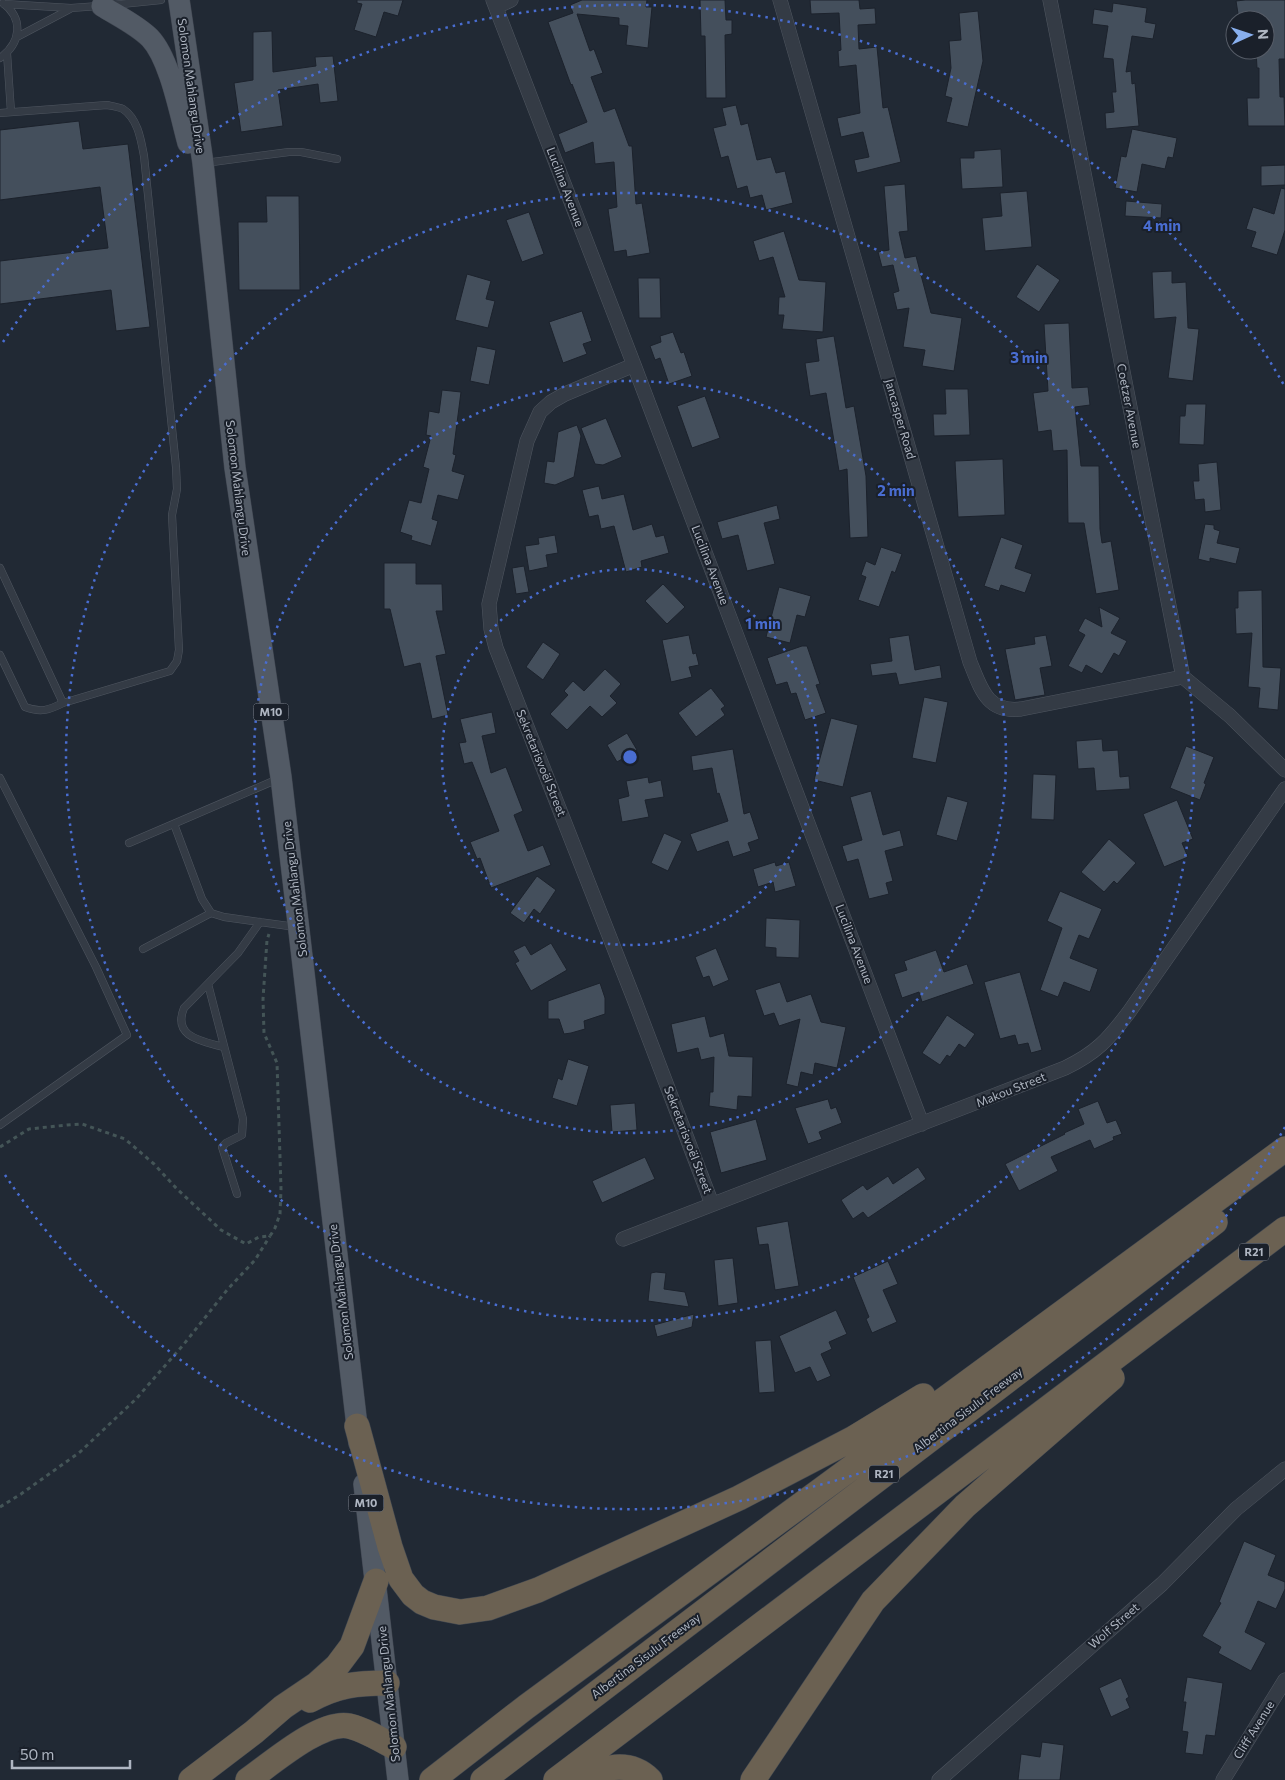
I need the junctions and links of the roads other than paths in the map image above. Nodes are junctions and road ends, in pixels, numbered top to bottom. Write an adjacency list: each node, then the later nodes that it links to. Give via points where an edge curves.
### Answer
1 (161, 0): 8 (lane)
2 (179, 0): 16 (main road, Solomon Mahlangu Drive / M10)
3 (511, 0): 7 (street)
4 (780, 0): 21 (street, Jancasper Road, via 970,662 986,696 1000,708 1021,710)
5 (1050, 0): 21 (street, Coetzer Avenue)
6 (2, 3): 9 (lane); 10 (lane, via 16,18)
7 (494, 3): 18 (street, Lucilina Avenue)
8 (102, 6): 9 (lane); 17 (main road, via 135,26 150,39 160,54)
9 (71, 8): 10 (lane)
10 (17, 37): 11 (lane)
11 (7, 53): 12 (lane); 13 (lane)
12 (0, 58)
13 (11, 112): 14 (lane); 22 (lane, via 107,105 123,109 133,120 144,156 176,467 177,489 172,515 177,662 170,670)
14 (0, 113)
15 (337, 160): 16 (lane, via 289,152)
16 (203, 163): 17 (main road, Solomon Mahlangu Drive / M10)
17 (208, 210): 24 (main road, Solomon Mahlangu Drive / M10, via 234,468)
18 (634, 365): 35 (street, Lucilina Avenue); 40 (street, Sekretarisvoël Street, via 565,394 540,412 527,441 491,596 489,618 496,648)
19 (0, 568): 22 (lane)
20 (0, 656): 22 (lane, via 25,707 36,712)
21 (1183, 677): 23 (street, via 1230,716)
22 (63, 703)
23 (1285, 770)
24 (282, 777): 27 (lane); 31 (main road, Solomon Mahlangu Drive / M10)
25 (0, 778): 36 (lane, via 127,1035)
26 (1285, 789): 35 (street, Makou Street, via 1105,1042 1084,1059 1065,1068)
27 (174, 824): 28 (lane); 29 (lane, via 202,899)
28 (129, 843)
29 (211, 913): 30 (lane); 32 (lane)
30 (260, 922): 31 (lane); 33 (lane, via 238,953)
31 (299, 927): 45 (main road, Solomon Mahlangu Drive / M10)
32 (143, 949)
33 (208, 984): 34 (lane); 34 (lane, via 184,1008 182,1026 194,1038)
34 (223, 1047): 39 (lane, via 243,1119 242,1135 222,1147)
35 (922, 1124): 40 (street, Makou Street)
36 (0, 1125)
37 (1285, 1149): 42 (highway)
38 (1285, 1168): 56 (highway, Albertina Sisulu Freeway / R21)
39 (237, 1194)
40 (712, 1204): 43 (street, Makou Street)
41 (1285, 1228): 44 (highway, R21)
42 (1170, 1234): 45 (highway, via 1142,1248 914,1402 854,1438 642,1544 538,1590 488,1608 460,1612 434,1607 407,1587 390,1547); 55 (highway, via 534,1701)
43 (623, 1239)
44 (1224, 1275): 57 (highway, R21); 60 (highway, via 1204,1298 965,1506 873,1601)
45 (357, 1426): 47 (main road, Solomon Mahlangu Drive / M10)
46 (1285, 1469): 61 (street, Wolf Street, via 1236,1509 1162,1584)
47 (376, 1581): 49 (main road, Solomon Mahlangu Drive / M10); 50 (highway, via 352,1646 337,1666)
48 (1285, 1680): 62 (street, Cliff Avenue)
49 (387, 1683): 50 (highway, via 337,1687); 51 (main road, Solomon Mahlangu Drive / M10)
50 (254, 1732): 52 (highway)
51 (394, 1747): 53 (highway, via 360,1730 332,1727 316,1733); 54 (main road, Solomon Mahlangu Drive / M10)
52 (191, 1780)
53 (248, 1780)
54 (398, 1780)
55 (432, 1780)
56 (483, 1780)
57 (556, 1780)
58 (580, 1780): 59 (highway, via 613,1766 637,1771)
59 (650, 1780)
60 (753, 1780)
61 (939, 1780)
62 (1223, 1780)

